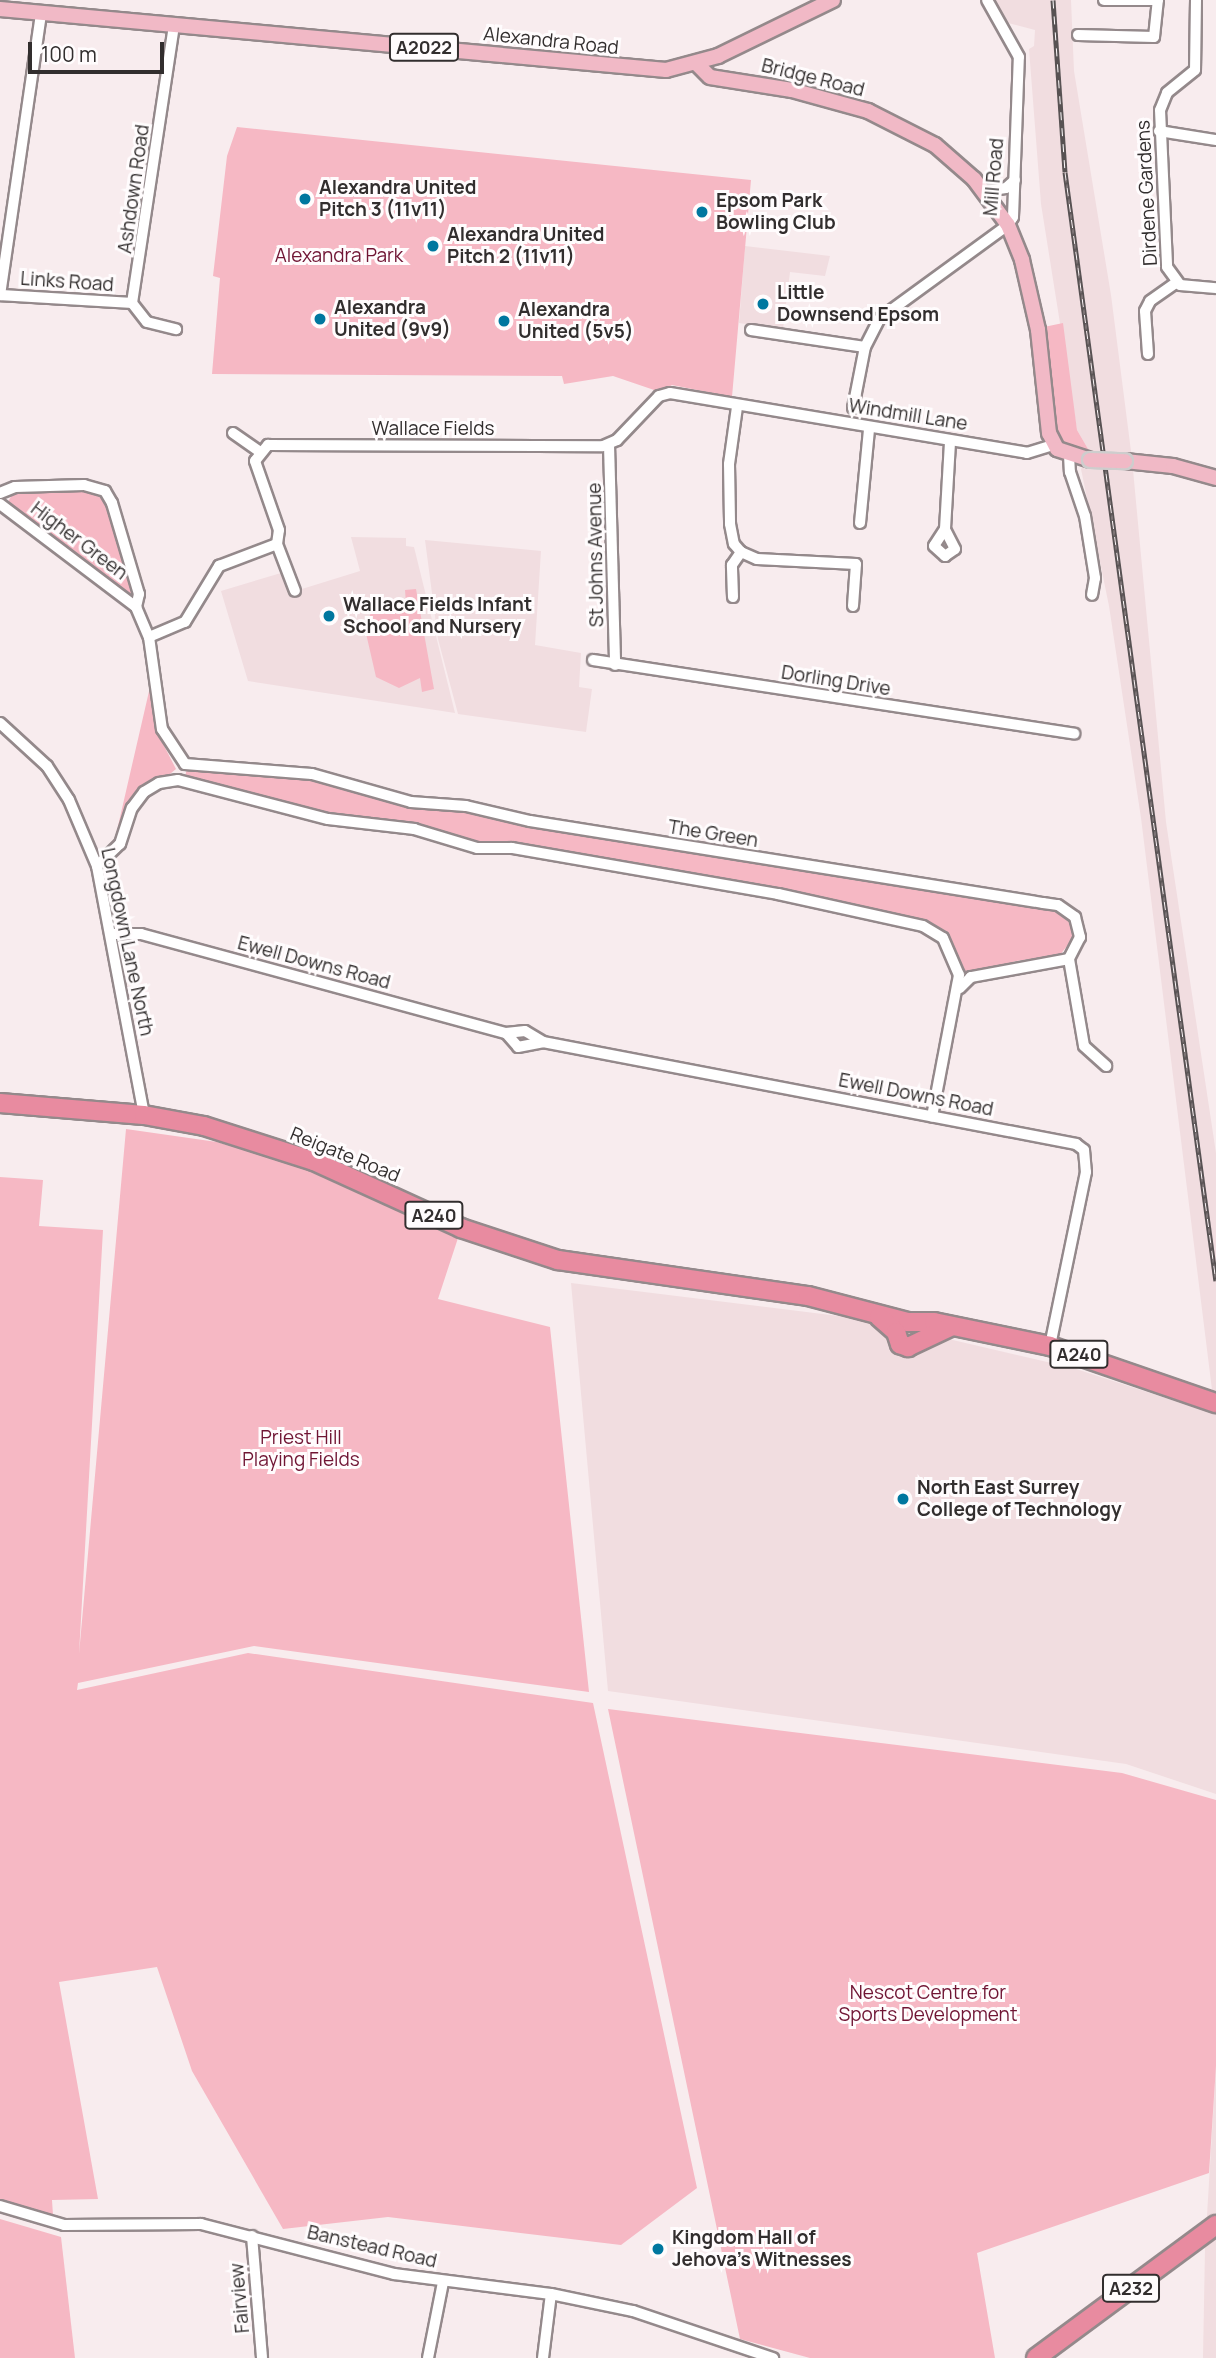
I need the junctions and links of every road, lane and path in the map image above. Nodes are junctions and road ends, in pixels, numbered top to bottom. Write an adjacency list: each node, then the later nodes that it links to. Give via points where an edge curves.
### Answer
1 (833, 0): 10 (main road, Alexandra Road / A2022, via 787,26)
2 (987, 0): 13 (street, Mill Road, via 1019,57)
3 (1104, 0): 4 (street)
4 (1158, 0): 9 (street, via 1154,37)
5 (1196, 0): 11 (street, Dirdene Gardens, via 1193,74 1164,97)
6 (0, 9): 7 (main road, Alexandra Road / A2022)
7 (41, 14): 8 (main road, Alexandra Road / A2022); 18 (street)
8 (174, 24): 10 (main road, Alexandra Road / A2022, via 636,68); 19 (street, Ashdown Road)
9 (1078, 35)
10 (697, 64): 14 (main road, Bridge Road, via 710,77 792,90 877,115 935,145)
11 (1159, 131): 12 (street); 16 (street, Dirdene Gardens, via 1167,267)
12 (1216, 140)
13 (1015, 180): 14 (street, via 1006,188); 15 (street, Mill Road)
14 (985, 191): 15 (main road, Bridge Road)
15 (1008, 225): 22 (street, via 887,312); 30 (main road, Mill Road, via 1034,309)
16 (1176, 283): 17 (street, Dirdene Gardens); 23 (street, via 1150,301 1145,311)
17 (1216, 288)
18 (0, 295): 19 (street, Links Road)
19 (132, 303): 20 (street, via 147,322)
20 (176, 329)
21 (751, 330): 22 (street)
22 (865, 346): 25 (street)
23 (1148, 354)
24 (737, 407): 26 (street, Windmill Lane); 29 (street, Windmill Lane, via 664,394); 39 (street, via 729,464 730,524)
25 (853, 408)
26 (869, 429): 28 (street, Windmill Lane); 36 (street)
27 (233, 433): 31 (street)
28 (950, 441): 30 (street, Windmill Lane, via 1036,453); 37 (street)
29 (609, 445): 31 (street, Wallace Fields, via 278,443); 47 (street, St Johns Avenue)
30 (1054, 445): 32 (main road)
31 (260, 452): 38 (street, via 257,469 279,530)
32 (1069, 456): 33 (main road, bridge, via 1173,466); 41 (street, via 1085,516 1095,578)
33 (1216, 478)
34 (0, 493): 44 (street, Higher Green, via 15,486 84,485 104,491 112,503 139,594)
35 (0, 504): 44 (street, Higher Green)
36 (860, 523)
37 (945, 529)
38 (277, 544): 40 (street); 45 (street, via 219,566 185,622)
39 (741, 552): 42 (street, via 732,565); 43 (street, via 757,559 856,564)
40 (295, 591)
41 (1092, 595)
42 (733, 597)
43 (853, 606)
44 (136, 607): 45 (street, Higher Green)
45 (149, 637): 50 (street, via 162,729)
46 (593, 660): 47 (street, Dorling Drive)
47 (615, 665): 49 (street, Dorling Drive)
48 (0, 723): 52 (street, Longdown Lane North, via 47,766 69,800)
49 (1073, 734)
50 (185, 764): 51 (street); 54 (street, The Green, via 313,774 411,802 466,806 530,821 1058,905 1079,927)
51 (173, 780): 52 (street, via 145,792 132,808 120,844); 55 (street, via 328,818 414,829 477,849 512,848 912,923 943,938 956,963)
52 (97, 866): 53 (street, Longdown Lane North)
53 (111, 934): 56 (street, Ewell Downs Road, via 141,934); 60 (street, Longdown Lane North)
54 (1069, 959): 55 (street, via 971,977); 58 (street, via 1084,1046)
55 (960, 988): 61 (street)
56 (506, 1033): 57 (street, Ewell Downs Road, via 525,1031); 57 (street, Ewell Downs Road, via 517,1047)
57 (544, 1042): 61 (street, Ewell Downs Road)
58 (1106, 1066)
59 (0, 1103): 60 (highway, Reigate Road / A240)
60 (144, 1115): 63 (highway, Reigate Road / A240, via 204,1126 314,1161 461,1228 558,1260 776,1291 874,1312)
61 (932, 1116): 64 (street, Ewell Downs Road, via 1065,1140 1084,1150 1086,1172)
62 (954, 1325): 63 (highway, A240); 63 (highway, Reigate Road / A240, via 918,1340 920,1332); 64 (highway, A240)
63 (905, 1326)
64 (1050, 1346): 65 (highway, A240)
65 (1208, 1399)
66 (0, 2206): 68 (street, Banstead Road, via 64,2225 186,2222)
67 (1216, 2225): 72 (highway, A232)
68 (252, 2236): 69 (street, Banstead Road, via 394,2274); 73 (street, Fairview)
69 (443, 2282): 70 (street, Banstead Road); 74 (street)
70 (551, 2294): 71 (street, Banstead Road, via 633,2311); 75 (street)
71 (733, 2345): 76 (street); 77 (street, Banstead Road)
72 (1044, 2356)
73 (262, 2358)
74 (428, 2358)
75 (543, 2358)
76 (730, 2358)
77 (773, 2358)

